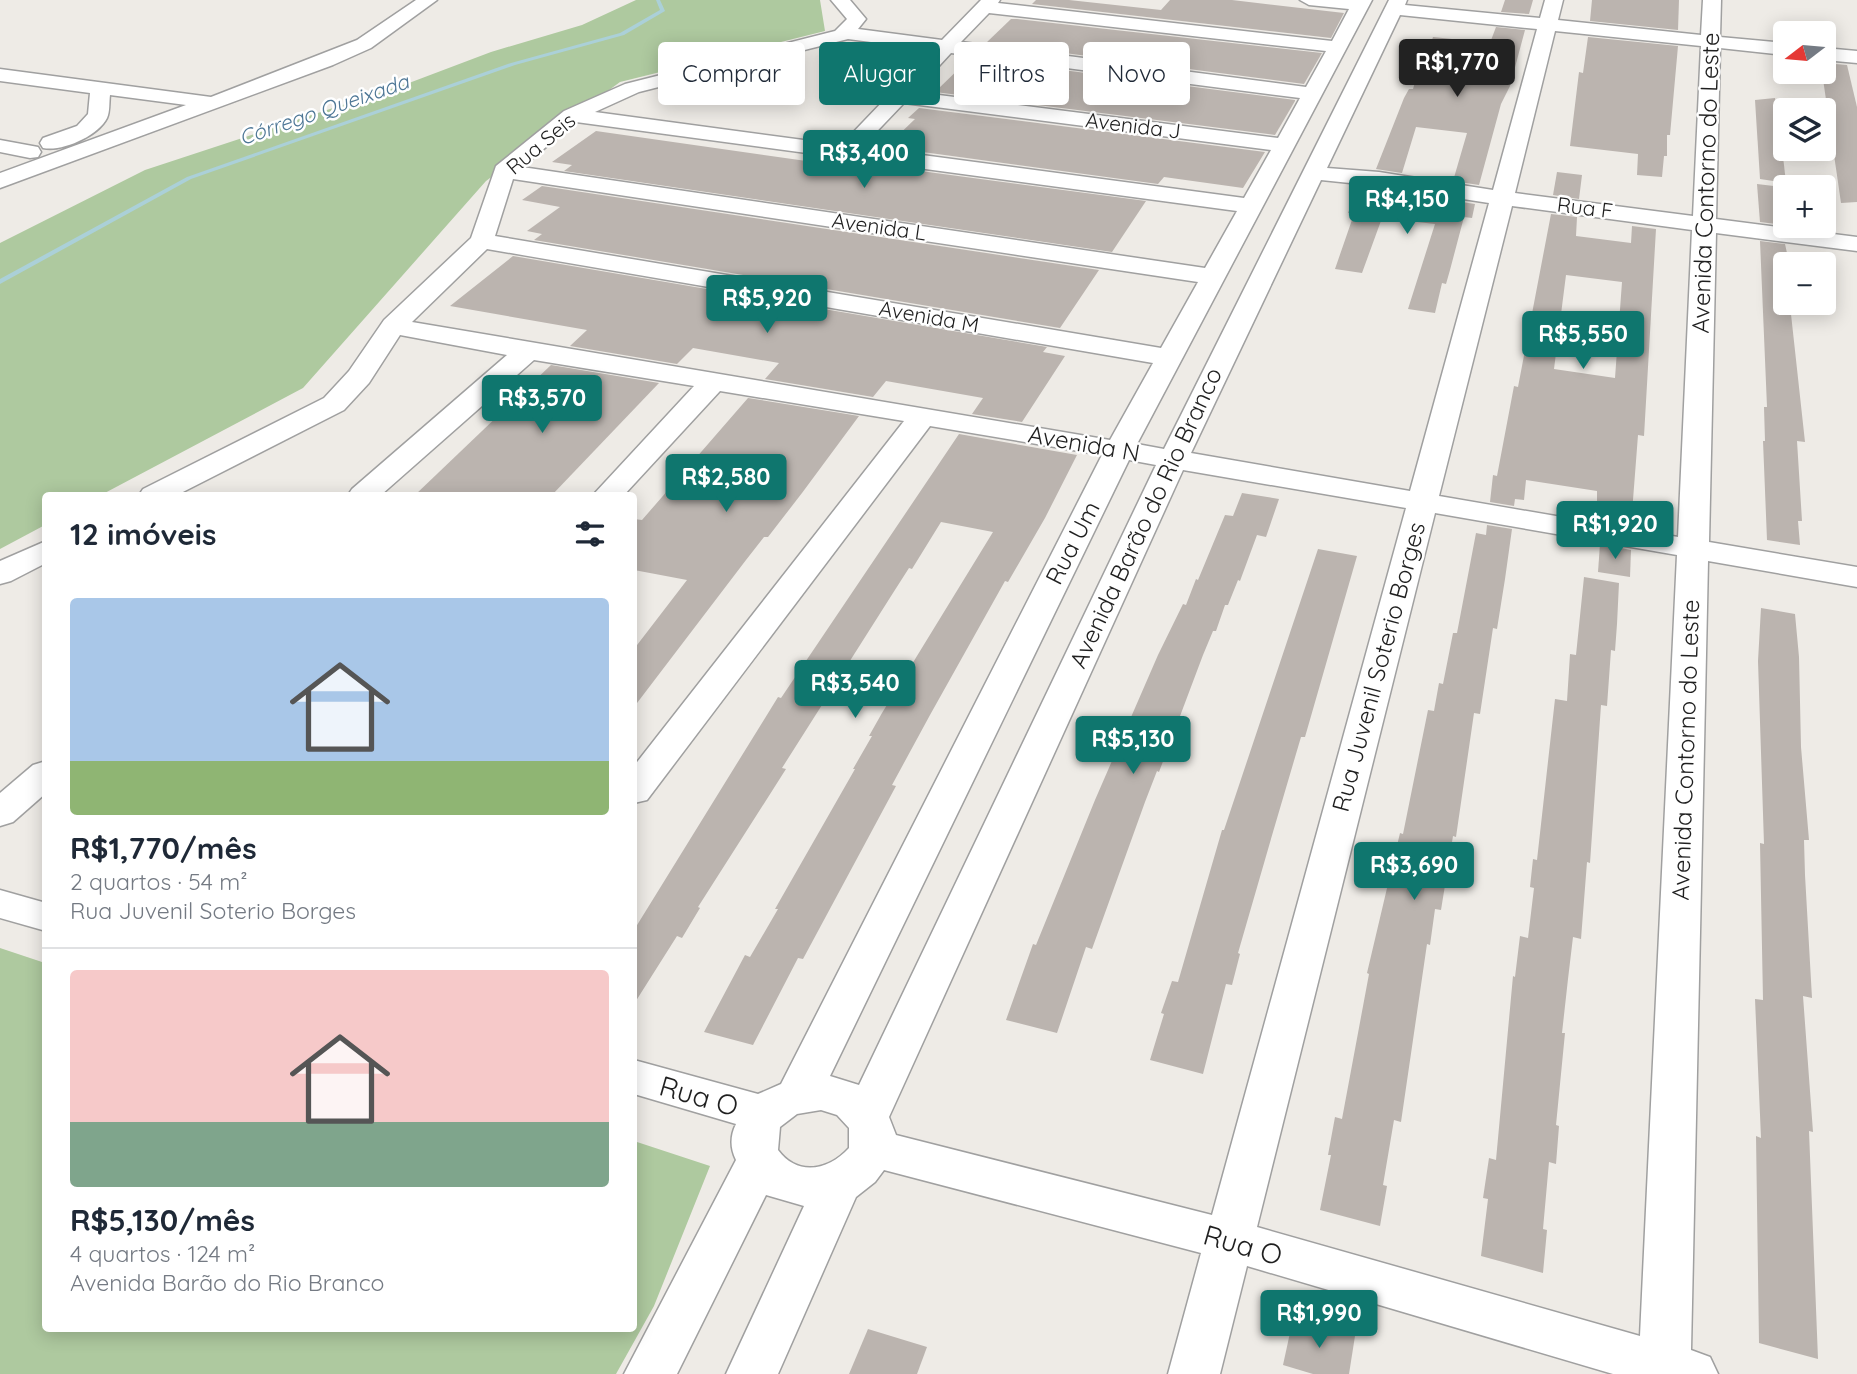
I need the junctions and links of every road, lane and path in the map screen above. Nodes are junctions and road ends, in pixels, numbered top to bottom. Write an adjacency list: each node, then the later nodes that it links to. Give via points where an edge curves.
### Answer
1 (428, 0): 21 (street, via 364,44)
2 (840, 0): 9 (street, via 857,19)
3 (1309, 0): 5 (street)
4 (1712, 0): 10 (street, Avenida Contorno do Leste)
5 (1362, 2): 11 (street, Rua Um)
6 (988, 4): 11 (street); 12 (street)
7 (1395, 4): 8 (street); 30 (street, Avenida Barão do Rio Branco)
8 (1551, 12): 10 (street); 32 (street, Rua Juvenil Soterio Borges)
9 (844, 33): 12 (street); 23 (street, Rua Seis, via 632,88)
10 (1711, 41): 13 (street); 34 (street, Avenida Contorno do Leste)
11 (1338, 47): 19 (street, Rua Um)
12 (945, 48): 14 (street); 19 (street)
13 (1773, 48)
14 (940, 53)
15 (1836, 55): 16 (street)
16 (1857, 57)
17 (0, 75): 18 (street)
18 (100, 87): 21 (street); 27 (street, via 99,116 84,130)
19 (1313, 94): 24 (street, Rua Um)
20 (940, 101): 24 (street, Avenida J)
21 (213, 103): 31 (street)
22 (890, 105): 26 (street)
23 (571, 115): 26 (street); 29 (street, Rua Seis)
24 (1284, 145): 33 (street, Rua Um)
25 (0, 146): 27 (street)
26 (847, 151): 33 (street)
27 (30, 152): 28 (street)
28 (0, 162)
29 (504, 171): 35 (street, Rua Seis); 37 (street, Avenida L)
30 (1313, 173): 32 (street, Rua F); 44 (street, Avenida Barão do Rio Branco)
31 (0, 181)
32 (1502, 198): 34 (street, Rua F); 48 (street, Rua Juvenil Soterio Borges)
33 (1252, 206): 37 (street, Rua Um)
34 (1704, 224): 36 (street, Rua F); 49 (street, Avenida Contorno do Leste)
35 (482, 241): 38 (street, Rua Seis); 40 (street, Avenida M)
36 (1857, 244)
37 (1213, 277): 40 (street, Rua Um)
38 (393, 326): 39 (street, Avenida N); 45 (street, Rua Seis, via 359,377 334,404)
39 (528, 351): 41 (street, Avenida N); 46 (street)
40 (1170, 358): 43 (street, Rua Um)
41 (714, 381): 42 (street, Avenida N); 47 (street)
42 (923, 416): 43 (street, Avenida N); 54 (street)
43 (1119, 450): 44 (street, Avenida N); 59 (street, Rua Um)
44 (1172, 460): 48 (street, Avenida N); 60 (street, Avenida Barão do Rio Branco)
45 (160, 492)
46 (366, 492)
47 (611, 492)
48 (1423, 503): 49 (street, Avenida N); 63 (street, Rua Juvenil Soterio Borges)
49 (1693, 549): 52 (street, Avenida N); 64 (street, Avenida Contorno do Leste)
50 (42, 553): 51 (street)
51 (0, 574)
52 (1857, 577)
53 (42, 776): 55 (street)
54 (637, 787)
55 (0, 813)
56 (0, 904): 57 (street)
57 (42, 916)
58 (637, 1078): 59 (street, Rua O)
59 (781, 1104): 60 (street, via 818,1092 838,1095 854,1104); 61 (street, via 755,1129)
60 (870, 1132): 62 (street, via 866,1162); 63 (street, Rua O)
61 (759, 1162): 62 (street, via 772,1177 792,1186); 65 (street)
62 (838, 1184): 66 (street)
63 (1229, 1240): 64 (street, Rua O); 67 (street, Rua Juvenil Soterio Borges)
64 (1674, 1371)
65 (650, 1374)
66 (752, 1374)
67 (1194, 1374)

